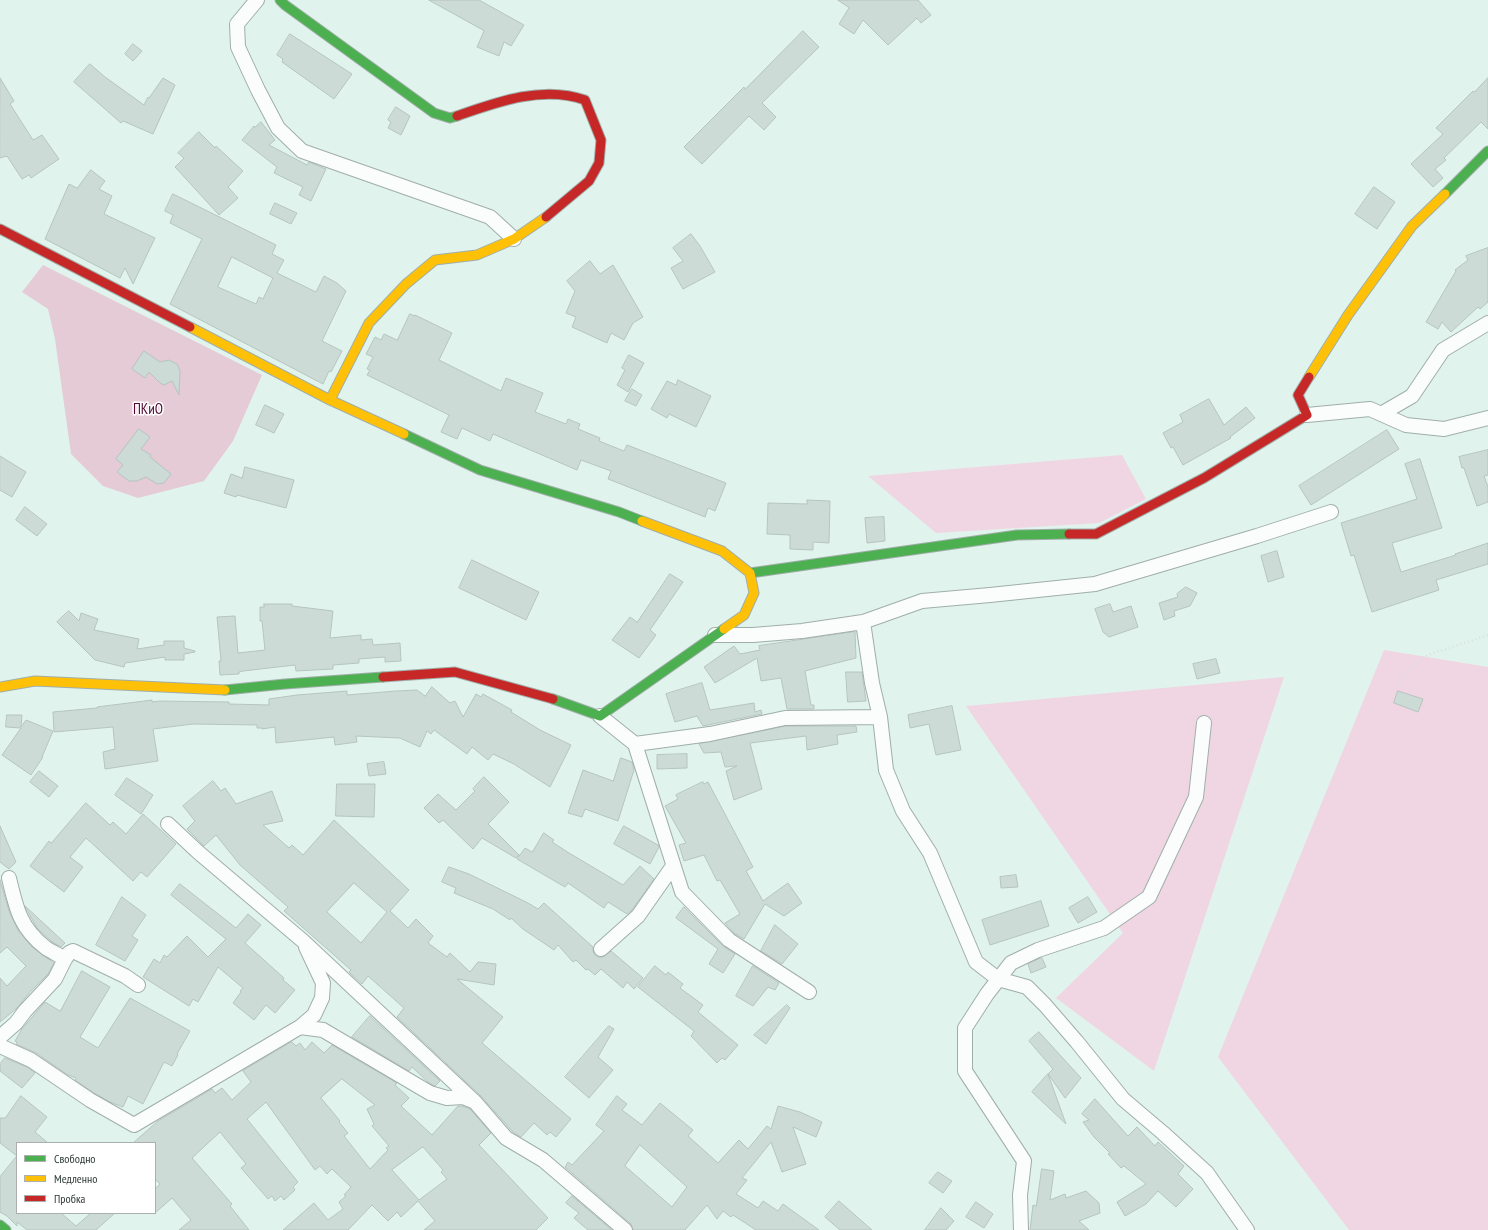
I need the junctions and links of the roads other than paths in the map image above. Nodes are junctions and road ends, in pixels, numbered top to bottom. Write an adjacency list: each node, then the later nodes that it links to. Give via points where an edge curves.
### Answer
1 (257, 0): 5 (street, via 237,24 238,47 278,128 302,151 490,217)
2 (280, 0): 5 (street, via 434,113 450,118 530,95 571,95 585,100 602,140 599,163 589,180 548,215)
3 (1488, 151): 9 (street, via 1412,226 1348,315 1298,395)
4 (0, 229): 7 (street)
5 (514, 239): 7 (street, via 476,255 435,260 406,284 369,322)
6 (1488, 323): 8 (street, via 1443,350 1412,396)
7 (330, 400): 12 (street, via 480,470 619,512 722,551)
8 (1381, 414): 9 (street, via 1370,409); 10 (street, via 1406,425 1444,429)
9 (1307, 415): 12 (street, via 1204,478 1096,534 1017,535)
10 (1488, 418)
11 (1331, 512): 13 (street, via 1095,584 922,601)
12 (750, 573): 14 (street, via 754,593 744,615)
13 (863, 622): 14 (street, via 802,631); 17 (street)
14 (716, 635): 16 (street)
15 (0, 687): 16 (street, via 35,681 226,690 455,672 558,701)
16 (600, 716): 19 (street)
17 (880, 717): 19 (street, via 785,718 710,734); 26 (street, via 886,770 903,811 930,853 976,962)
18 (1204, 723): 26 (street, via 1196,797 1149,897 1104,928 1038,950 1011,963)
19 (635, 744): 21 (street)
20 (168, 824): 23 (street)
21 (673, 866): 24 (street, via 638,916); 28 (street, via 682,892 729,940)
22 (9, 878): 25 (street, via 15,906 22,921 47,949)
23 (303, 941): 29 (street, via 323,983 322,998 314,1015); 32 (street)
24 (601, 949)
25 (65, 959): 27 (street, via 73,951); 30 (street, via 55,979)
26 (998, 979): 36 (street, via 965,1028 965,1071 1024,1161 1020,1195); 37 (street, via 1027,987 1045,1005 1123,1099 1206,1173)
27 (138, 985)
28 (809, 992)
29 (300, 1027): 31 (street, via 134,1125 90,1100 32,1060); 32 (street, via 323,1030 430,1092 447,1098 463,1097)
30 (0, 1037)
31 (0, 1046)
32 (475, 1102): 35 (street, via 506,1138 543,1160)
33 (0, 1225): 34 (street)
34 (6, 1230)
35 (625, 1230)
36 (1021, 1230)
37 (1247, 1230)

